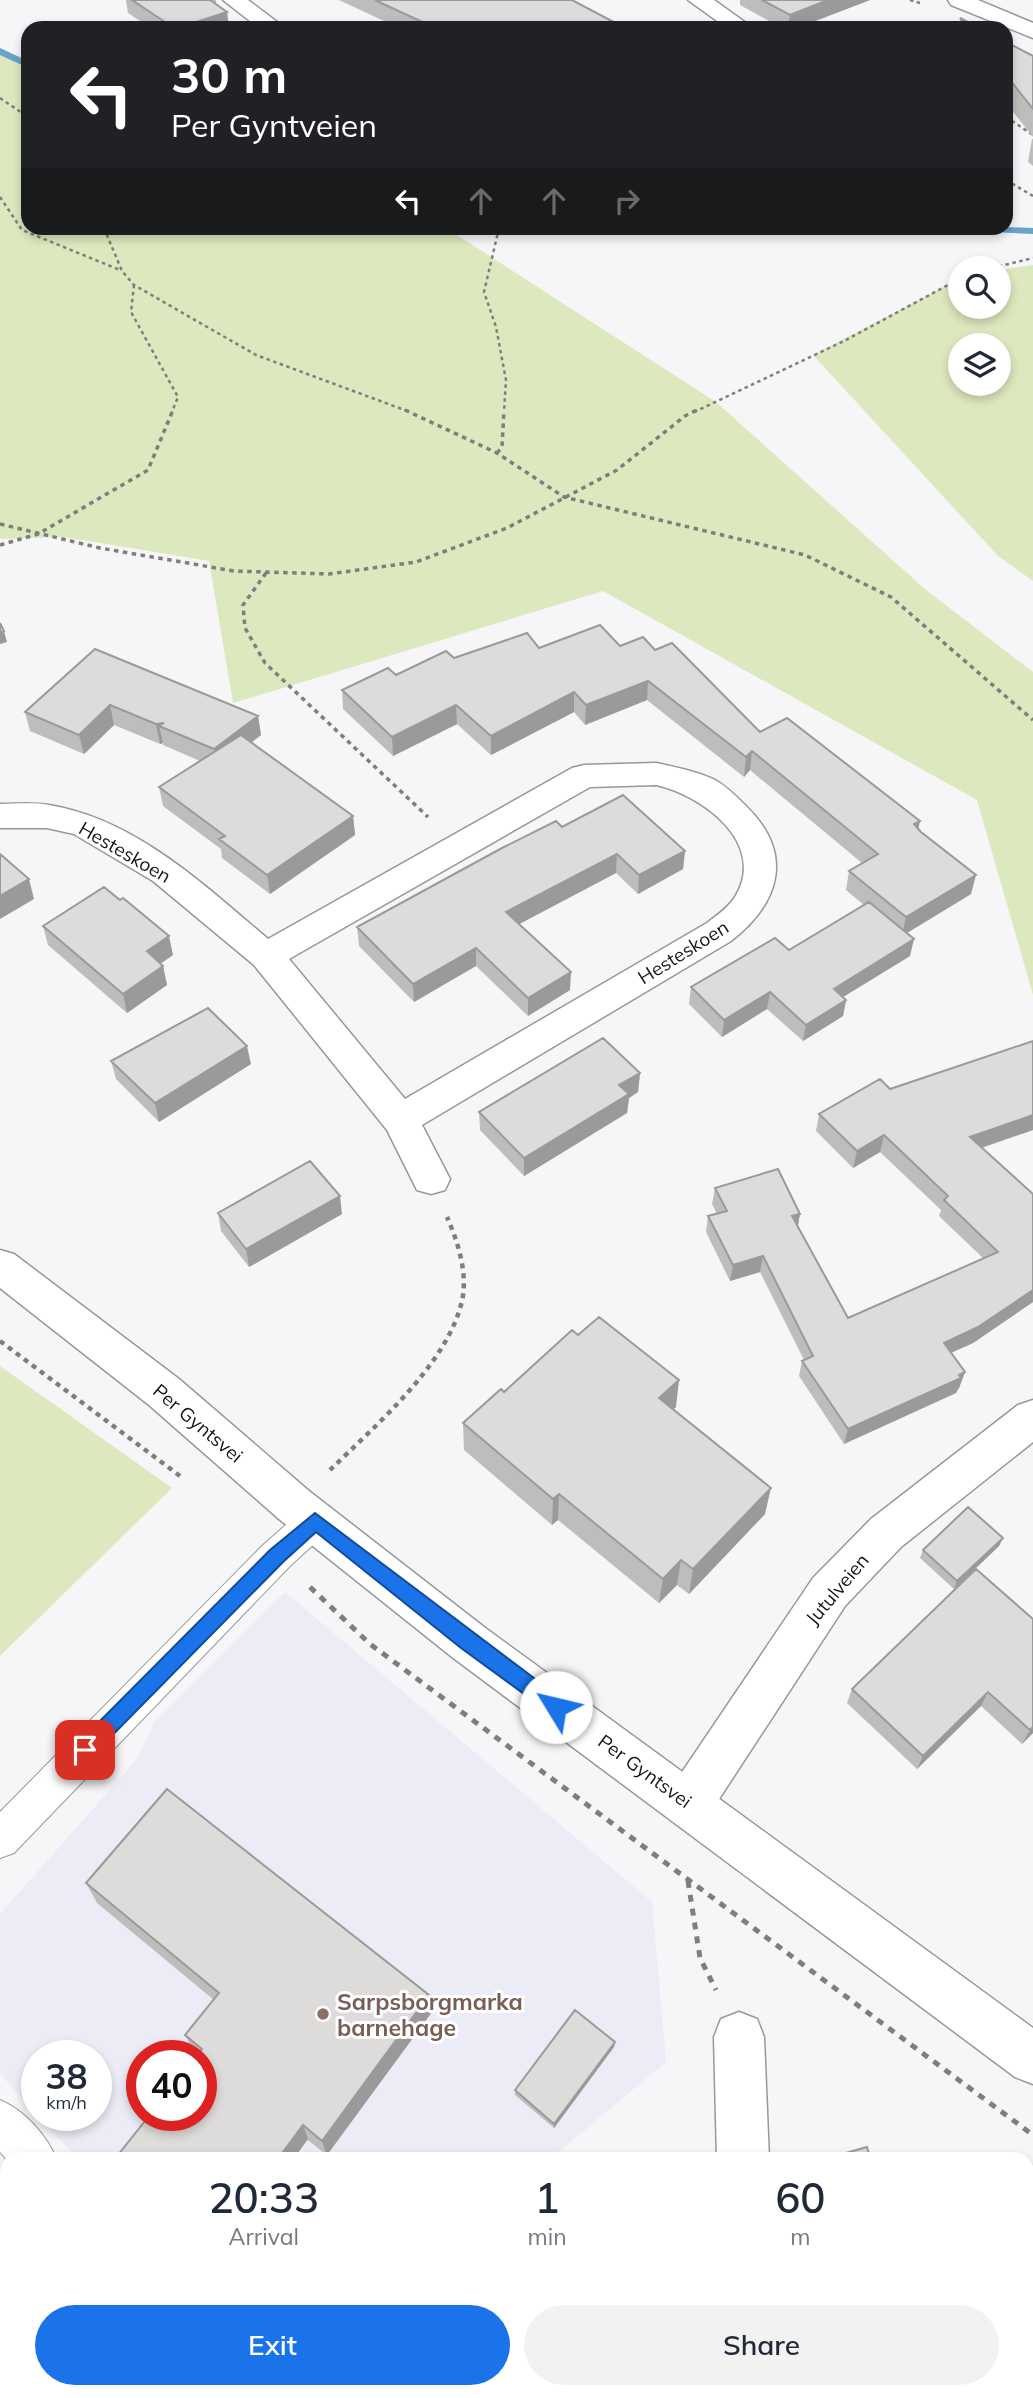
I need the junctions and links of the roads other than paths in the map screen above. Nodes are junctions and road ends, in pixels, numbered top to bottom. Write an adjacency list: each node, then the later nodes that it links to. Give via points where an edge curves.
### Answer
1 (234, 0): 4 (street)
2 (699, 0): 5 (street)
3 (959, 0): 6 (street)
4 (264, 21)
5 (731, 21)
6 (1009, 21)
7 (1013, 23): 8 (street)
8 (1033, 31)
9 (0, 816): 10 (street, Hesteskoen, via 47,816 84,825 164,872)
10 (266, 956): 11 (street, Hesteskoen); 11 (street, Hesteskoen, via 584,776 656,774 703,788 749,829 758,849 759,876 751,900 738,917)
11 (400, 1120): 12 (street)
12 (430, 1179)
13 (0, 1266): 15 (street, Per Gyntsvei, via 164,1392)
14 (1033, 1418): 16 (street, Jutulveien, via 886,1533 828,1592)
15 (305, 1513): 16 (street, Per Gyntsvei, via 468,1642); 17 (lane, via 267,1565)
16 (690, 1803): 19 (street, Per Gyntsvei)
17 (0, 1839)
18 (739, 2037): 22 (street)
19 (1033, 2059)
20 (0, 2121): 21 (lane)
21 (29, 2152)
22 (743, 2152)

